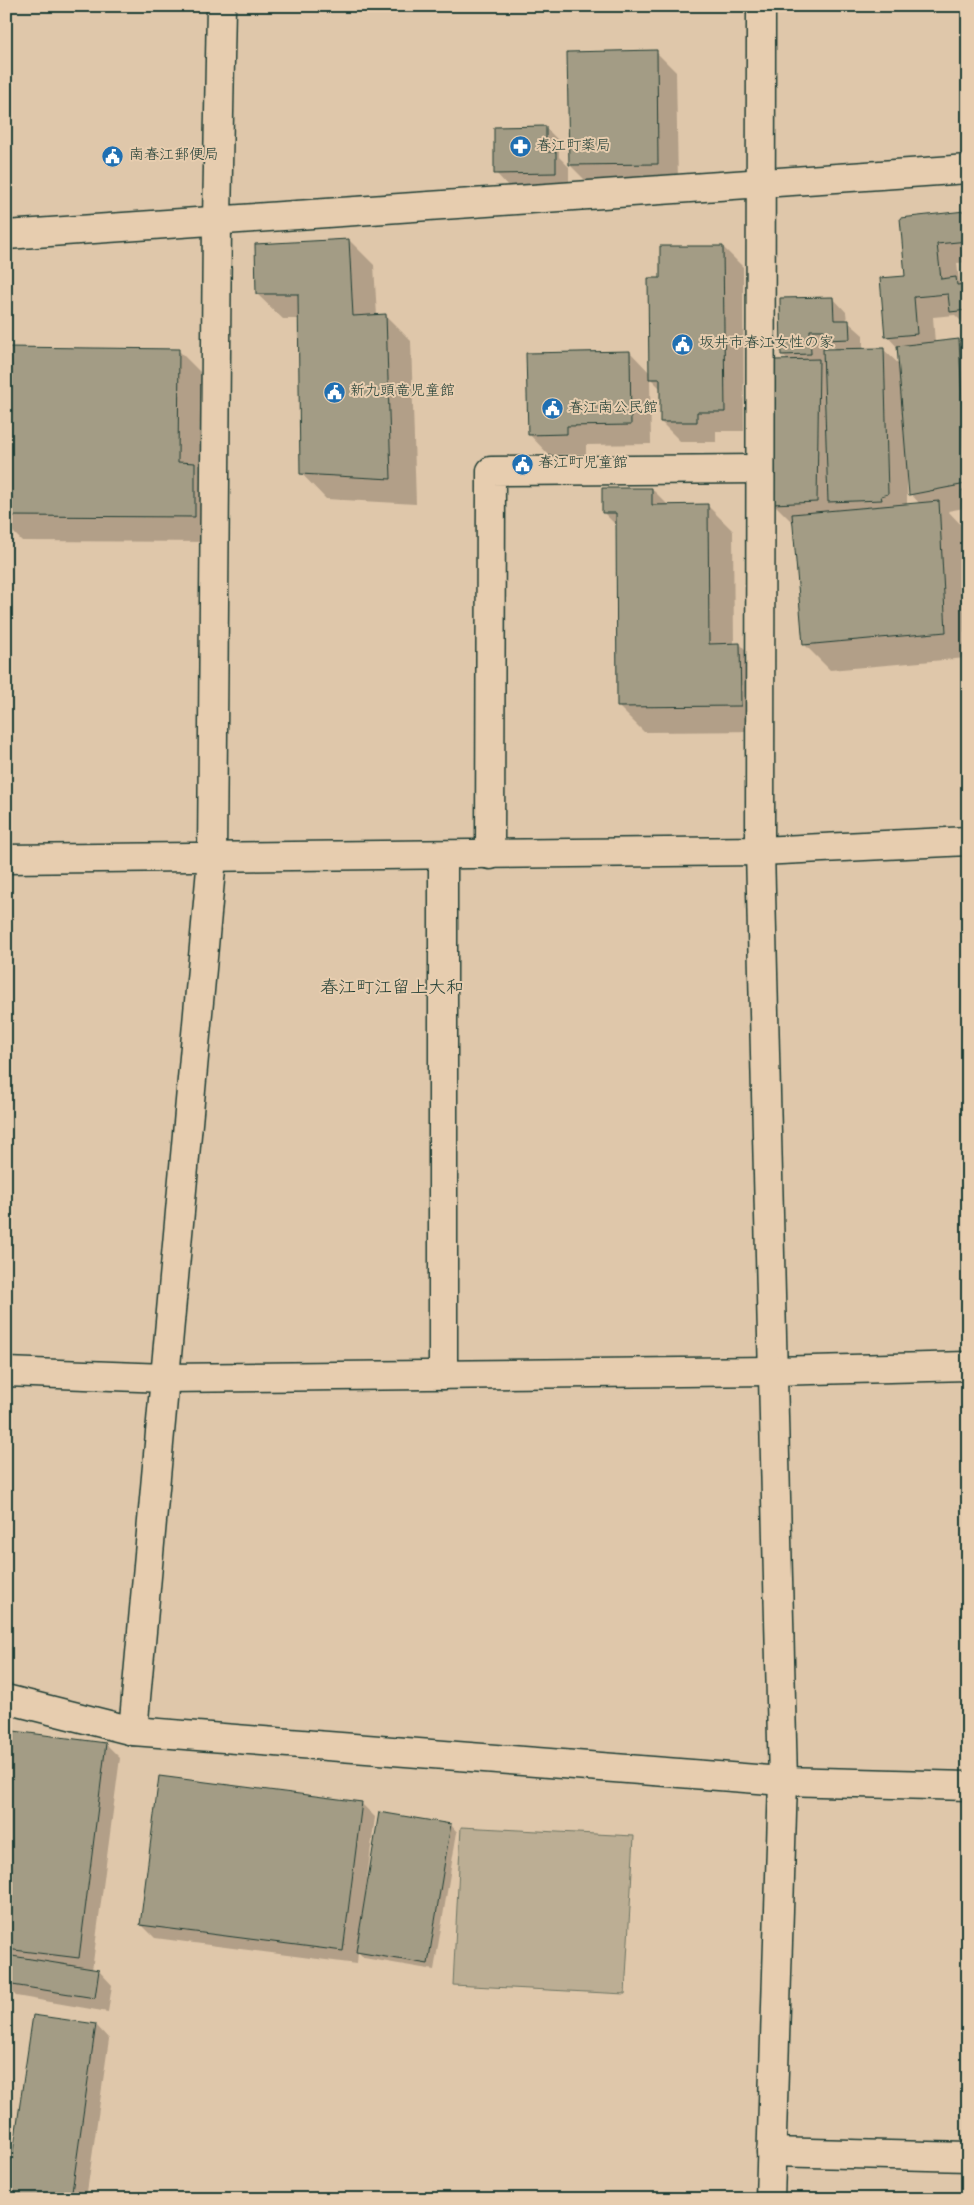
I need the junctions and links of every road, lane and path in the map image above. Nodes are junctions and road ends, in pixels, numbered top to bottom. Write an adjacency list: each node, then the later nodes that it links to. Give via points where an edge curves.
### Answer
1 (221, 6): 5 (street)
2 (761, 6): 4 (street)
3 (968, 169): 4 (street)
4 (761, 183): 5 (street); 7 (street)
5 (217, 220): 6 (street); 12 (street)
6 (6, 235)
7 (760, 470): 9 (street); 11 (street, via 491,472)
8 (968, 840): 9 (street)
9 (760, 852): 11 (street); 15 (street)
10 (443, 855): 11 (street); 12 (street); 17 (street)
11 (490, 855)
12 (212, 858): 13 (street); 18 (street)
13 (6, 859)
14 (968, 1366): 15 (street)
15 (773, 1371): 17 (street); 21 (street)
16 (6, 1372): 18 (street)
17 (443, 1375): 18 (street)
18 (165, 1378): 20 (street)
19 (6, 1699): 20 (street)
20 (133, 1731): 21 (street)
21 (782, 1780): 22 (street); 23 (street)
22 (968, 1786)
23 (771, 2152): 24 (street); 25 (street)
24 (968, 2157)
25 (770, 2199)

